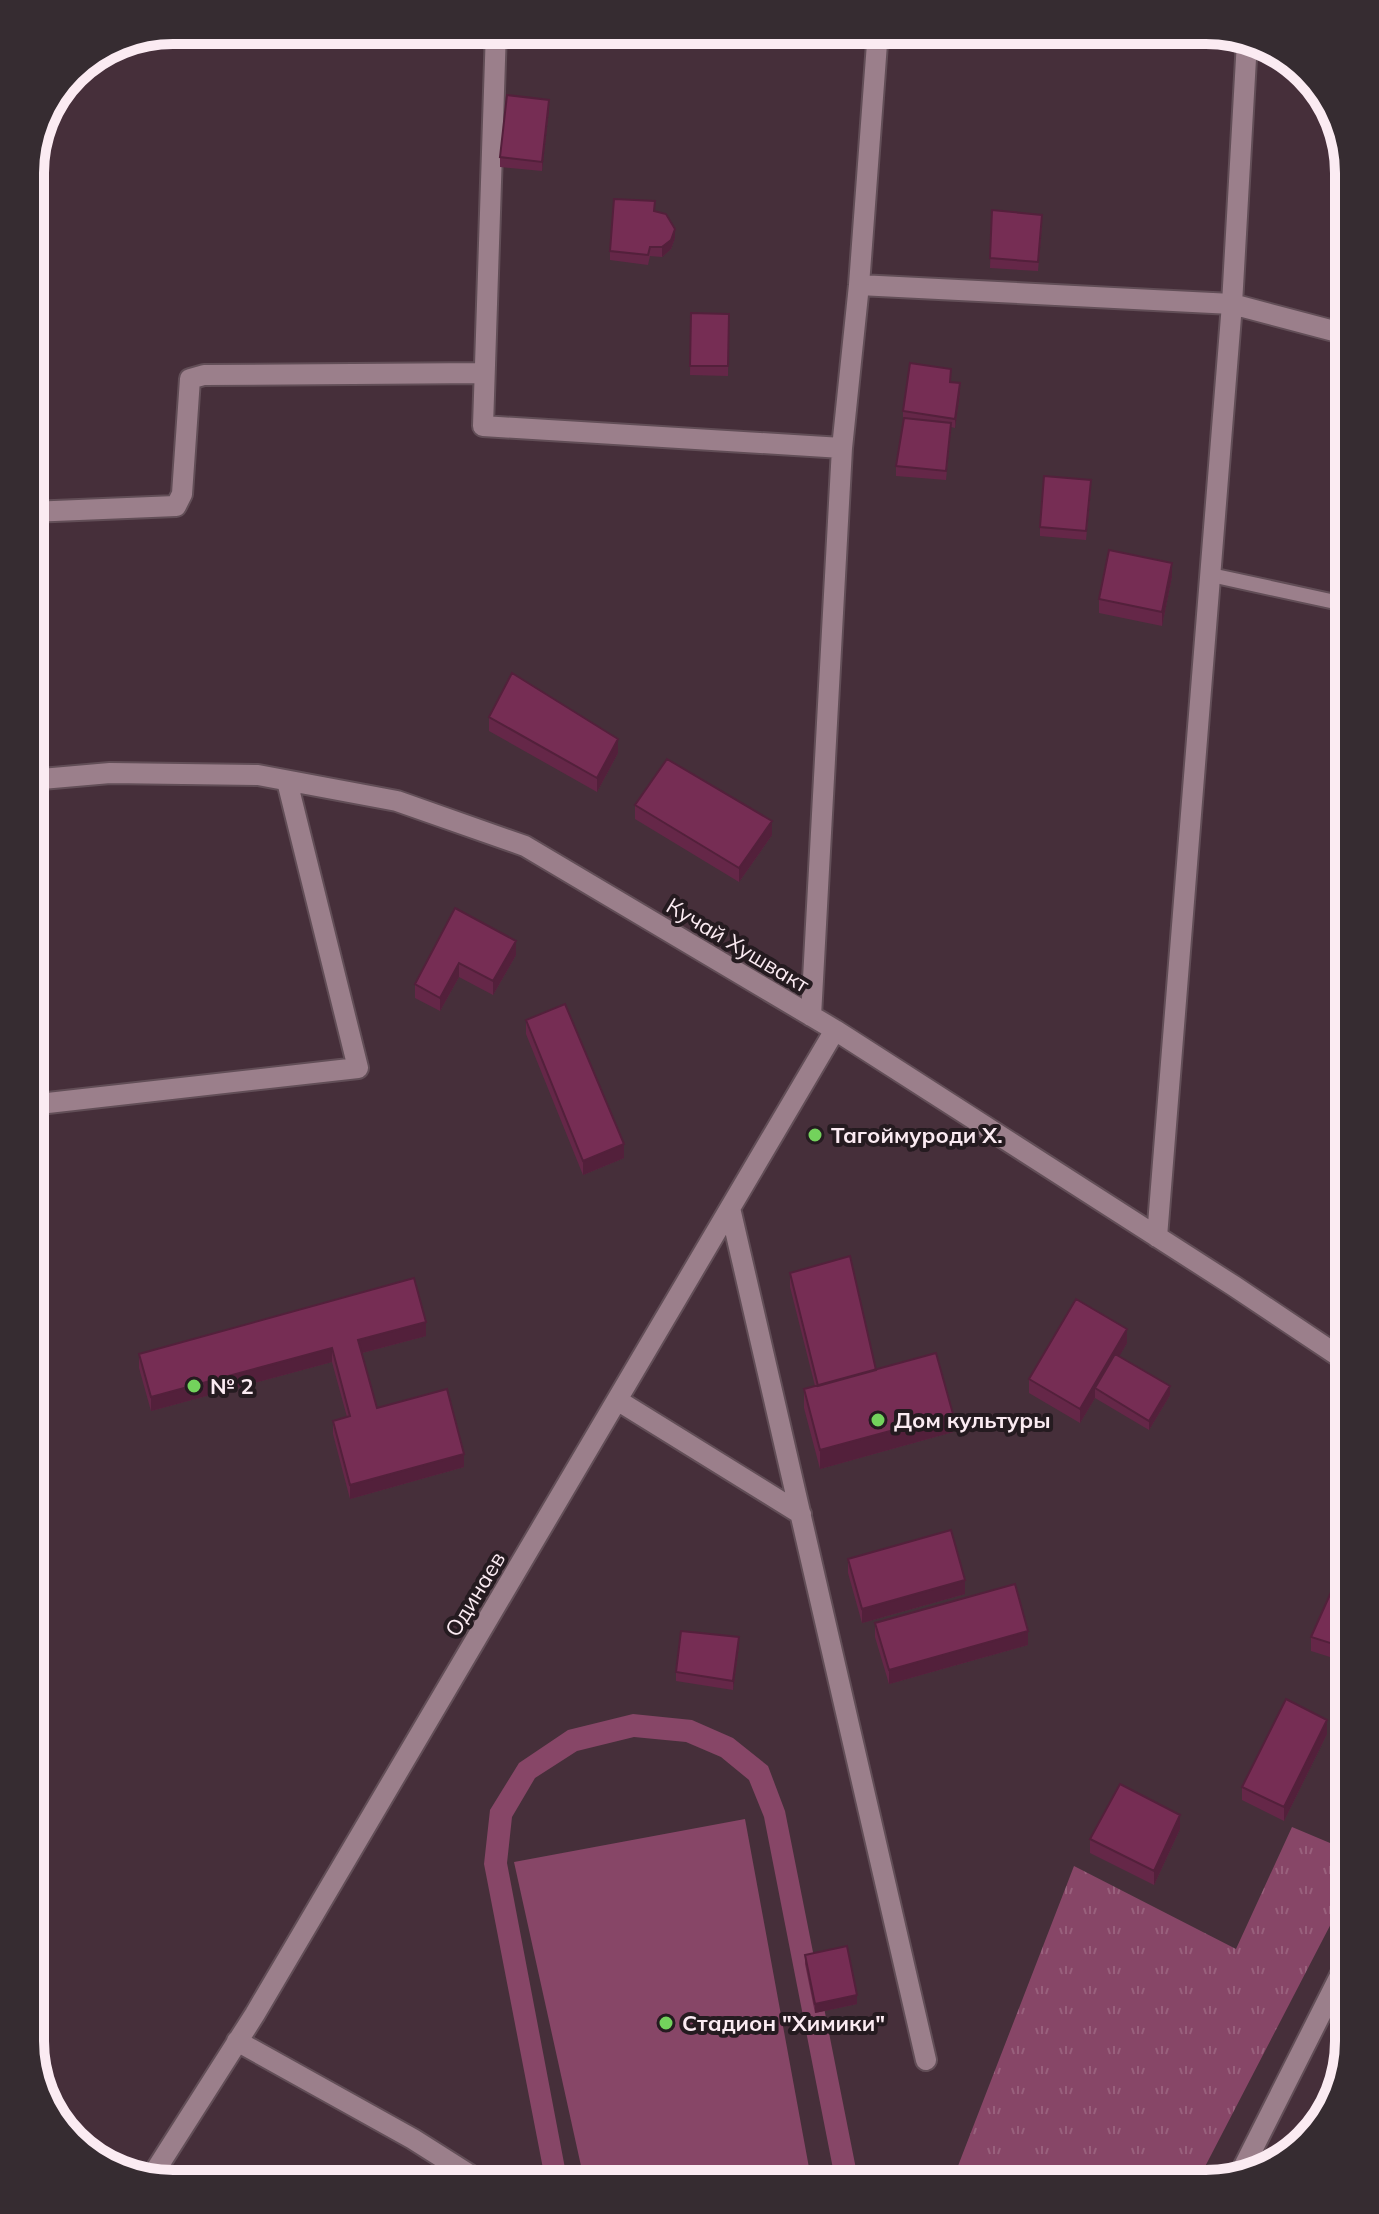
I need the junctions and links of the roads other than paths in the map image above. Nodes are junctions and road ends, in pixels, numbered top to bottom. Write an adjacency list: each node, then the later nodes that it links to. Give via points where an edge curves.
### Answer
1 (496, 44): 7 (street)
2 (877, 44): 4 (street)
3 (1246, 51): 5 (street)
4 (859, 285): 5 (street); 8 (street)
5 (1232, 304): 6 (street); 10 (street)
6 (1335, 331)
7 (484, 373): 8 (street, via 483,426); 9 (street, via 190,379 182,494 176,506)
8 (842, 448): 14 (street)
9 (44, 511)
10 (1211, 575): 11 (lane); 18 (street)
11 (1335, 602)
12 (44, 779): 13 (street, Кучай Хушвакт, via 110,773 258,775)
13 (287, 781): 14 (street, Кучай Хушвакт, via 397,801 525,846); 16 (street, via 358,1068)
14 (811, 1016): 15 (street, Кучай Хушвакт)
15 (835, 1030): 17 (street, Одинаев); 18 (street, Кучай Хушвакт)
16 (44, 1103)
17 (730, 1208): 20 (street, Одинаев); 21 (street)
18 (1157, 1237): 19 (street, Кучай Хушвакт)
19 (1335, 1354)
20 (617, 1400): 21 (street); 23 (street, Одинаев)
21 (801, 1514): 24 (street)
22 (1335, 1986): 25 (street)
23 (237, 2041): 26 (street, Одинаев); 27 (street)
24 (926, 2060)
25 (1245, 2164)
26 (156, 2169)
27 (462, 2170)

